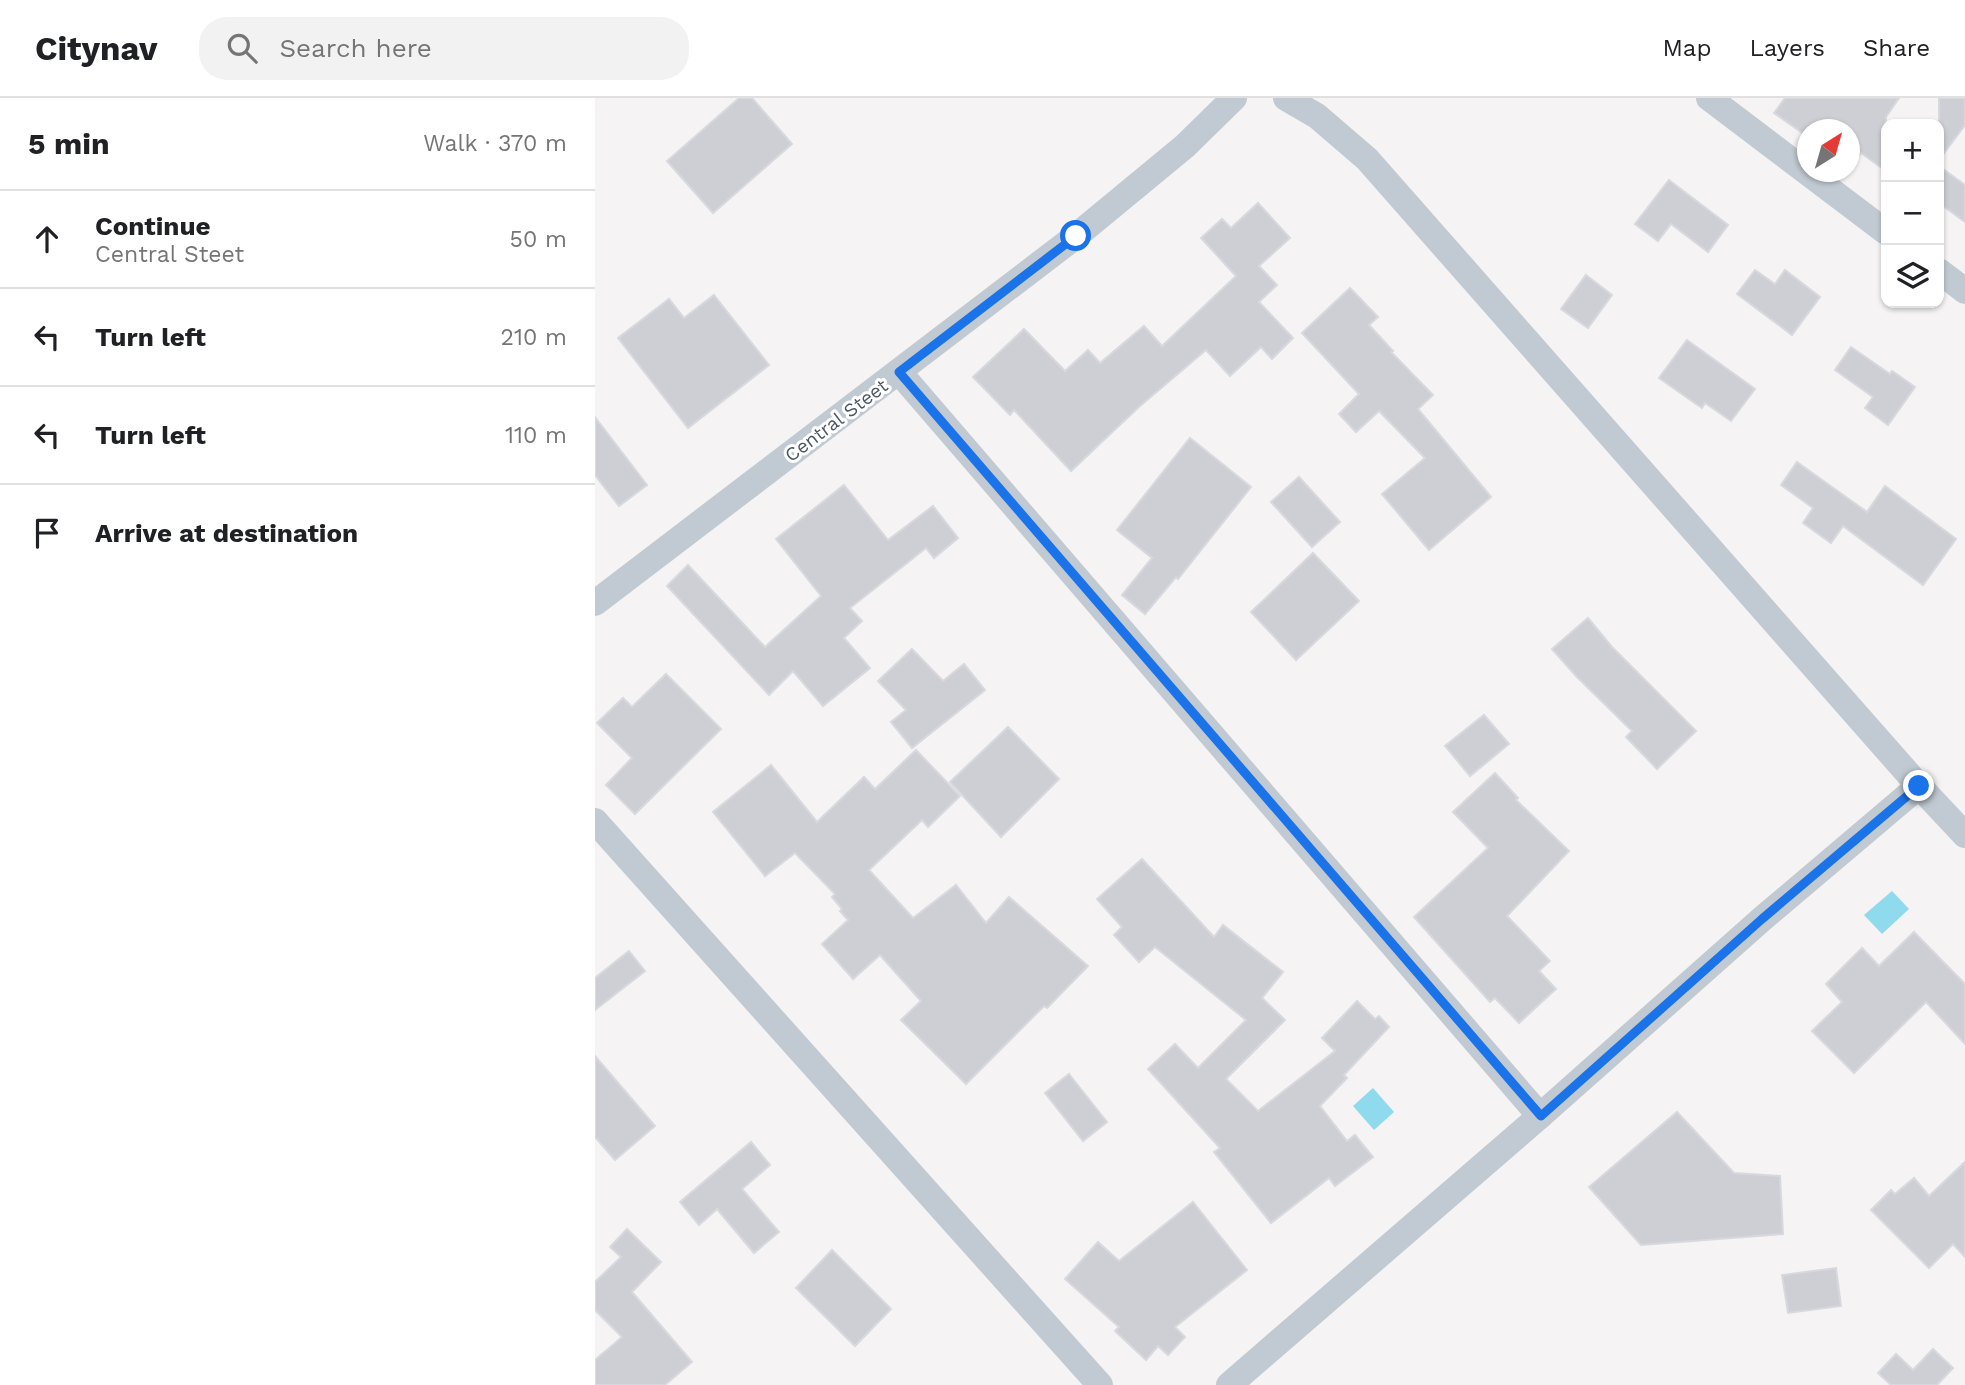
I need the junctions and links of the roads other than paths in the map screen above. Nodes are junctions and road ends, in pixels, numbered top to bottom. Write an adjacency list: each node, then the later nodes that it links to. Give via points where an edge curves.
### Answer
1 (1234, 98): 7 (street, Central Steet, via 1185,146 1076,236)
2 (1286, 98): 9 (street, via 1317,116 1367,159)
3 (1709, 98): 4 (street)
4 (1881, 228)
5 (1944, 275): 6 (street)
6 (1965, 291)
7 (899, 372): 8 (street, Central Steet); 12 (street)
8 (595, 603)
9 (1919, 786): 10 (street); 12 (street)
10 (1960, 820)
11 (595, 821): 13 (street)
12 (1541, 1116): 14 (street)
13 (1100, 1385)
14 (1229, 1385)

